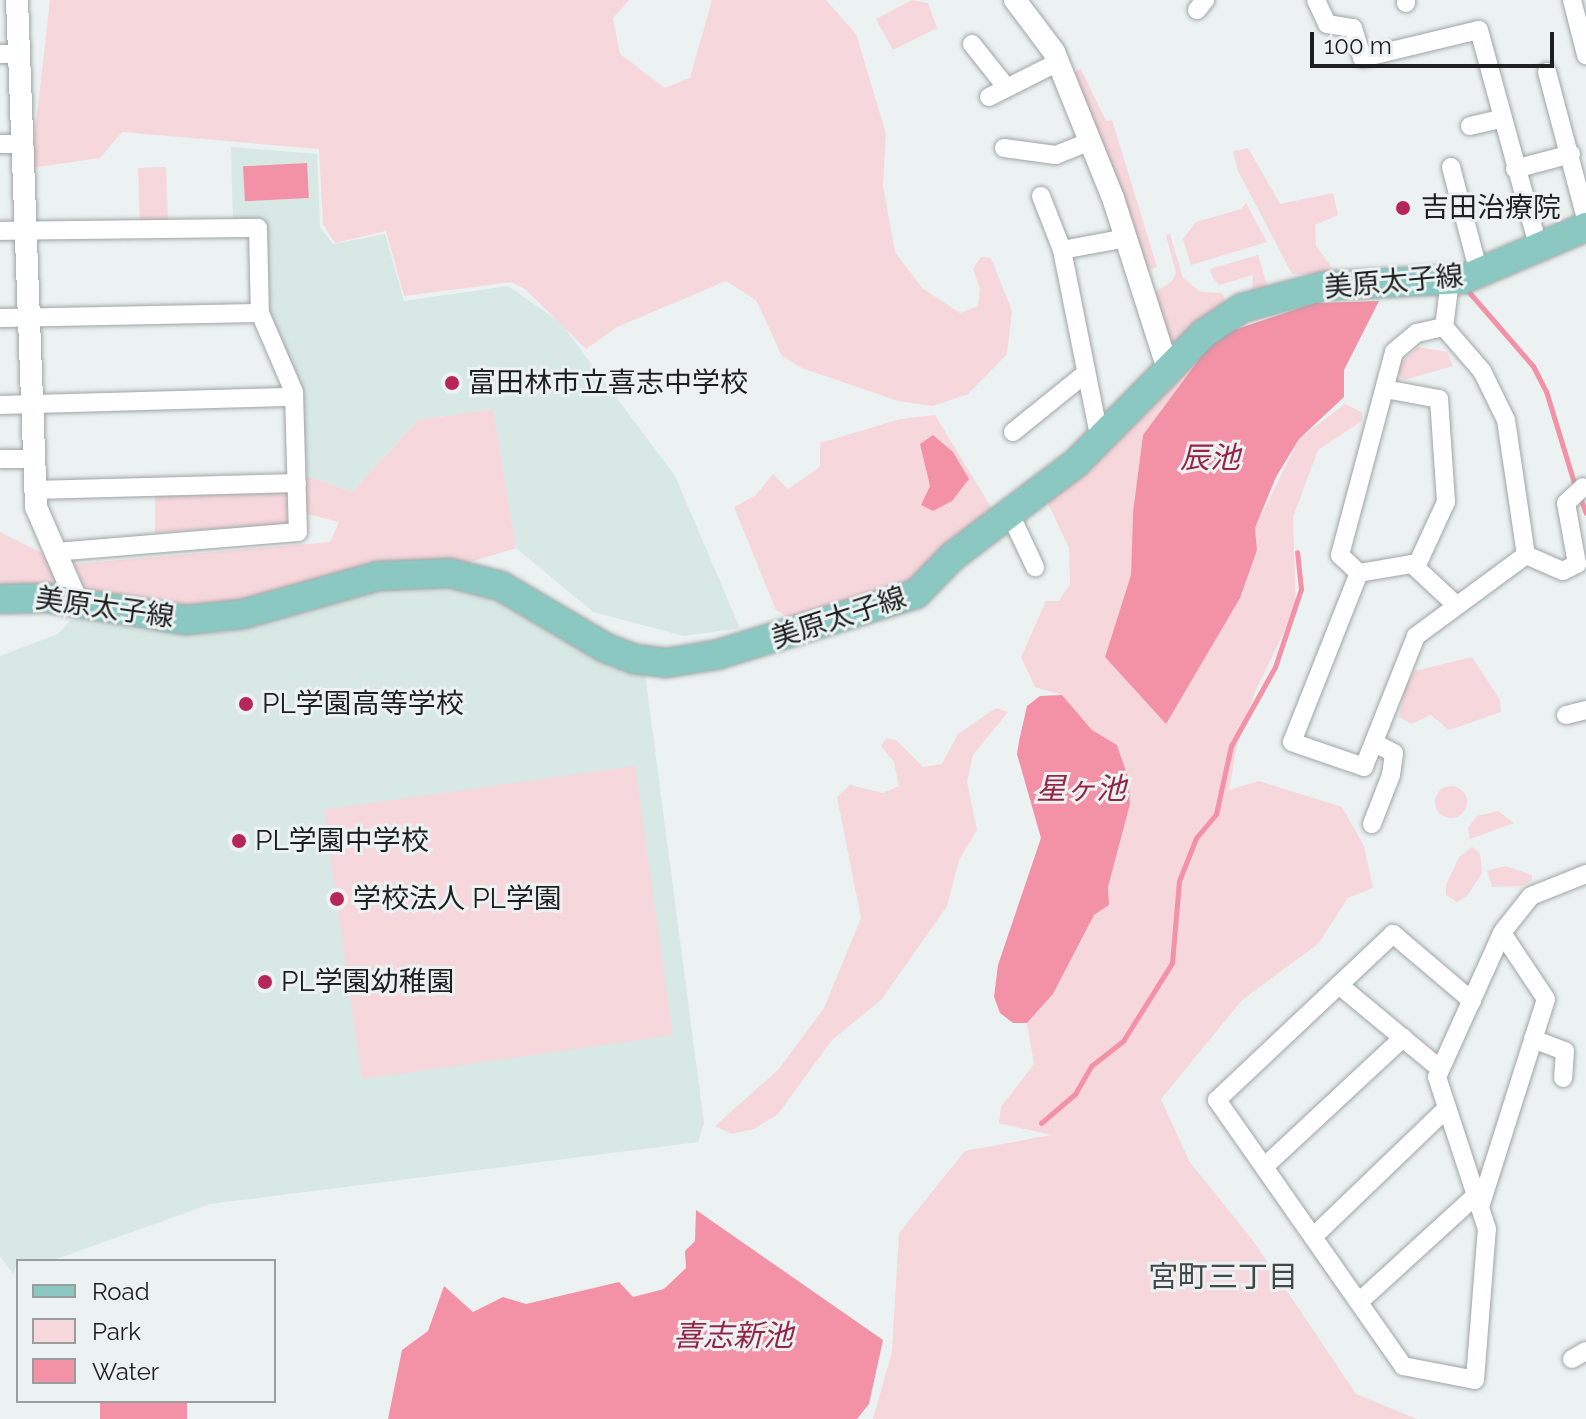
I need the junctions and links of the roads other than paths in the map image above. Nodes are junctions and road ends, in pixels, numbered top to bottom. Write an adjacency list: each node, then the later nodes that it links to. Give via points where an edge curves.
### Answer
1 (17, 0): 6 (street)
2 (1316, 0): 12 (street, via 1327,24 1353,28 1362,58 1479,30)
3 (1572, 0): 7 (street)
4 (1019, 1): 8 (street)
5 (972, 44): 10 (street)
6 (9, 54): 15 (street)
7 (1586, 55)
8 (1058, 62): 10 (street); 14 (street)
9 (1547, 72): 17 (street)
10 (1007, 88): 11 (street)
11 (989, 97)
12 (1500, 119): 13 (street); 19 (street)
13 (1470, 126)
14 (1091, 141): 16 (street, via 1056,155); 25 (street)
15 (11, 144): 24 (street)
16 (1004, 148)
17 (1571, 154): 19 (street); 21 (street)
18 (1451, 167): 28 (street)
19 (1515, 169): 26 (street)
20 (1041, 196): 27 (street)
21 (1586, 219)
22 (1586, 227): 26 (main road, 美原太子線)
23 (0, 231): 24 (street)
24 (24, 231): 30 (street, via 258,228); 32 (street)
25 (1126, 238): 27 (street); 34 (street)
26 (1539, 249): 28 (main road, 美原太子線)
27 (1062, 250): 35 (street)
28 (1479, 273): 29 (main road, 美原太子線)
29 (1449, 288): 33 (street); 34 (main road, 美原太子線, via 1324,286 1263,301 1224,318)
30 (260, 313): 32 (street); 37 (street)
31 (0, 318): 32 (street)
32 (27, 318): 38 (street)
33 (1444, 327): 36 (street, via 1417,333 1394,352); 49 (street, via 1482,371 1506,420)
34 (1168, 369): 41 (main road, 美原太子線)
35 (1086, 373): 40 (street); 41 (street)
36 (1385, 389): 51 (street, via 1439,399 1446,502); 52 (street, via 1340,555)
37 (294, 397): 38 (street); 44 (street)
38 (29, 404): 39 (street); 43 (street)
39 (0, 405)
40 (1013, 432)
41 (1100, 441): 47 (main road, 美原太子線)
42 (0, 459): 43 (street)
43 (31, 459): 45 (street)
44 (297, 483): 45 (street); 48 (street, via 298,532)
45 (34, 490): 48 (street)
46 (1577, 493): 49 (street, via 1577,564 1563,571)
47 (1010, 514): 50 (street); 54 (main road, 美原太子線, via 953,556 916,594 892,605 716,655 666,663 606,648 501,586 450,573 378,576 217,618 141,615)
48 (56, 552): 54 (street)
49 (1526, 555): 55 (street)
50 (1035, 567)
51 (1416, 567): 52 (street); 55 (street)
52 (1359, 573): 58 (street, via 1292,742 1364,767)
53 (0, 599): 54 (main road, 美原太子線, via 47,598)
54 (78, 604)
55 (1456, 605): 58 (street, via 1416,636)
56 (1586, 710): 57 (street)
57 (1566, 715)
58 (1374, 743): 59 (street, via 1394,753)
59 (1372, 824)
60 (1586, 874): 61 (street, via 1531,896)
61 (1502, 933): 63 (street); 65 (street, via 1546,999)
62 (1339, 985): 63 (street, via 1393,934); 64 (street); 69 (street, via 1217,1100)
63 (1472, 1001): 66 (street)
64 (1403, 1038): 66 (street); 69 (street)
65 (1533, 1039): 67 (street, via 1565,1051); 70 (street)
66 (1440, 1069): 68 (street, via 1437,1077)
67 (1563, 1078)
68 (1447, 1108): 70 (street); 71 (street)
69 (1264, 1167): 71 (street)
70 (1478, 1201): 72 (street); 72 (street, via 1487,1229 1475,1380 1403,1366)
71 (1313, 1237): 72 (street)
72 (1359, 1302)

